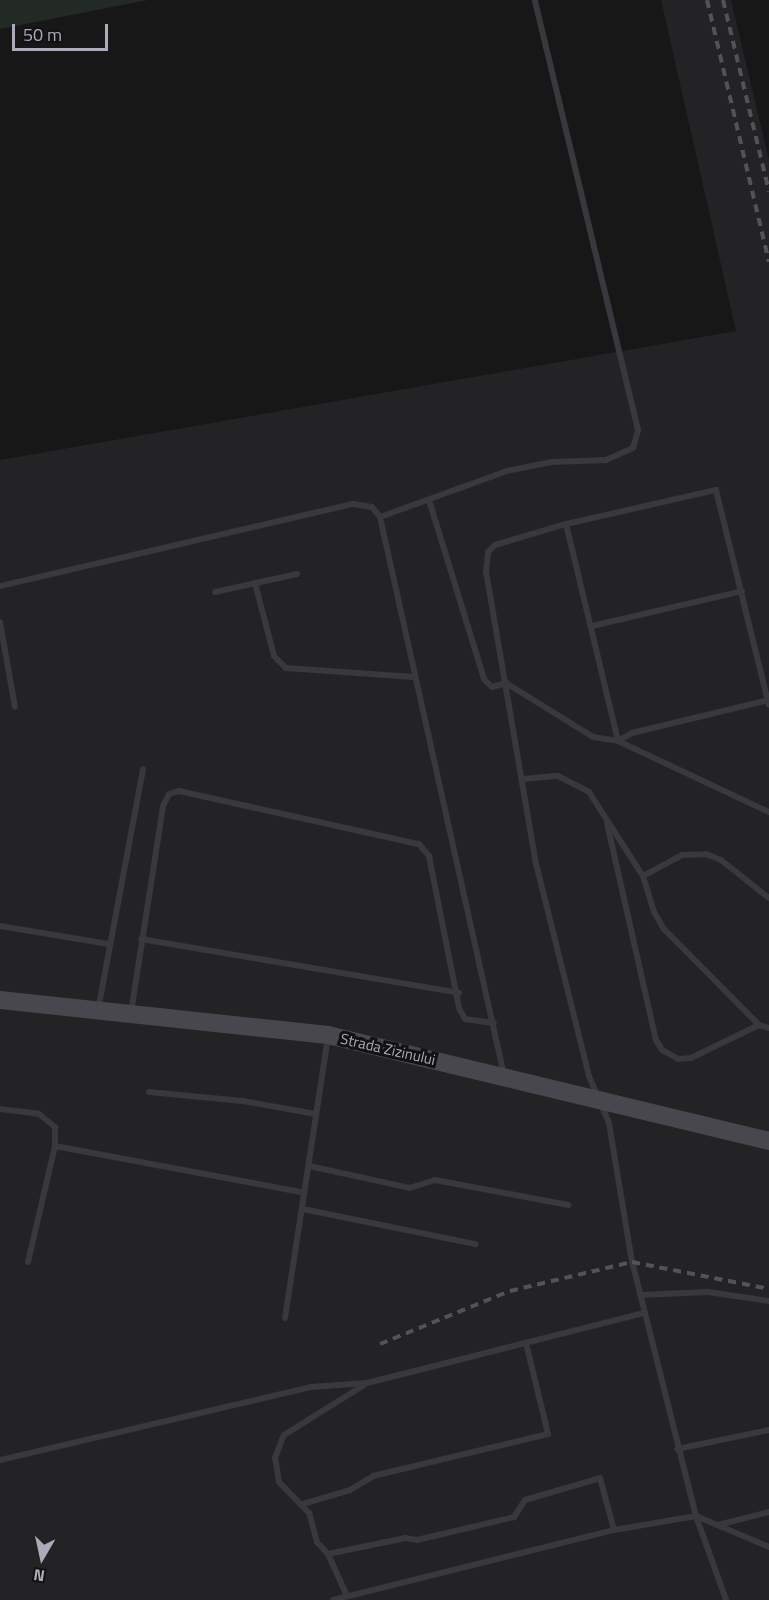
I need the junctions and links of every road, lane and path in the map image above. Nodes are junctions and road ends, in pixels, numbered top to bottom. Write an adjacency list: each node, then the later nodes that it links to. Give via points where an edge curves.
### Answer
1 (535, 0): 2 (lane, via 638,430 633,448 606,460 552,462 507,471)
2 (429, 500): 3 (lane); 13 (lane, via 483,679 492,687)
3 (380, 517): 7 (lane, via 372,507 353,504); 12 (lane)
4 (566, 524): 8 (lane, via 716,490); 11 (lane); 13 (lane, via 495,544 488,552 486,572)
5 (297, 574): 6 (lane)
6 (255, 583): 9 (lane); 12 (lane, via 274,656 286,668)
7 (0, 586)
8 (742, 591): 11 (lane); 14 (lane)
9 (215, 592)
10 (0, 622): 15 (lane)
11 (592, 626): 16 (lane)
12 (414, 677): 30 (lane)
13 (506, 682): 16 (lane, via 593,737); 18 (lane)
14 (768, 702): 16 (lane, via 632,733)
15 (15, 707)
16 (618, 741): 19 (lane)
17 (142, 769): 25 (lane)
18 (522, 779): 20 (lane, via 550,775 573,781 589,792); 36 (lane, via 536,864 576,1031)
19 (769, 812)
20 (606, 817): 21 (lane); 31 (lane, via 656,1040 662,1050 678,1059 691,1058)
21 (643, 876): 22 (lane, via 682,855 706,854 721,860); 31 (lane, via 654,912 664,929)
22 (769, 898)
23 (0, 927): 25 (lane)
24 (141, 939): 26 (lane); 26 (lane, via 163,806 169,794 179,791 419,844 429,856); 29 (lane)
25 (109, 944): 28 (lane)
26 (459, 993): 30 (lane, via 459,1008 465,1019)
27 (0, 1000): 28 (main road, Strada Zizinului)
28 (98, 1010): 29 (main road, Strada Zizinului)
29 (131, 1013): 33 (main road, Strada Zizinului)
30 (494, 1023): 34 (lane)
31 (759, 1025): 32 (lane)
32 (769, 1028)
33 (328, 1035): 34 (main road, Strada Zizinului); 38 (lane)
34 (504, 1076): 36 (main road, Strada Zizinului)
35 (149, 1092): 38 (lane, via 243,1101)
36 (599, 1098): 39 (main road, Strada Zizinului); 47 (lane, via 609,1123)
37 (0, 1109): 40 (lane, via 43,1116 55,1127)
38 (316, 1114): 41 (lane)
39 (769, 1141)
40 (55, 1146): 42 (lane); 46 (lane)
41 (309, 1166): 42 (lane); 43 (lane, via 410,1188 435,1180)
42 (305, 1193): 44 (lane)
43 (569, 1205)
44 (303, 1209): 45 (lane); 50 (lane)
45 (475, 1244)
46 (28, 1262)
47 (640, 1295): 48 (lane, via 708,1292); 49 (lane)
48 (769, 1301)
49 (644, 1313): 51 (lane); 54 (lane)
50 (285, 1318)
51 (526, 1343): 52 (lane); 56 (lane, via 548,1434 373,1476 350,1490)
52 (367, 1383): 55 (lane, via 311,1387); 56 (lane, via 317,1411 278,1444 275,1458 279,1482)
53 (769, 1430): 54 (lane)
54 (677, 1449): 58 (lane)
55 (0, 1460)
56 (303, 1504): 62 (lane, via 317,1542)
57 (769, 1512): 59 (lane)
58 (696, 1516): 59 (lane); 60 (lane); 65 (lane)
59 (717, 1525): 61 (lane)
60 (614, 1530): 62 (lane, via 600,1478 525,1500 514,1517 417,1540 405,1538); 63 (lane)
61 (769, 1547)
62 (328, 1554): 63 (lane)
63 (347, 1596): 64 (lane)
64 (333, 1600)
65 (726, 1600)

